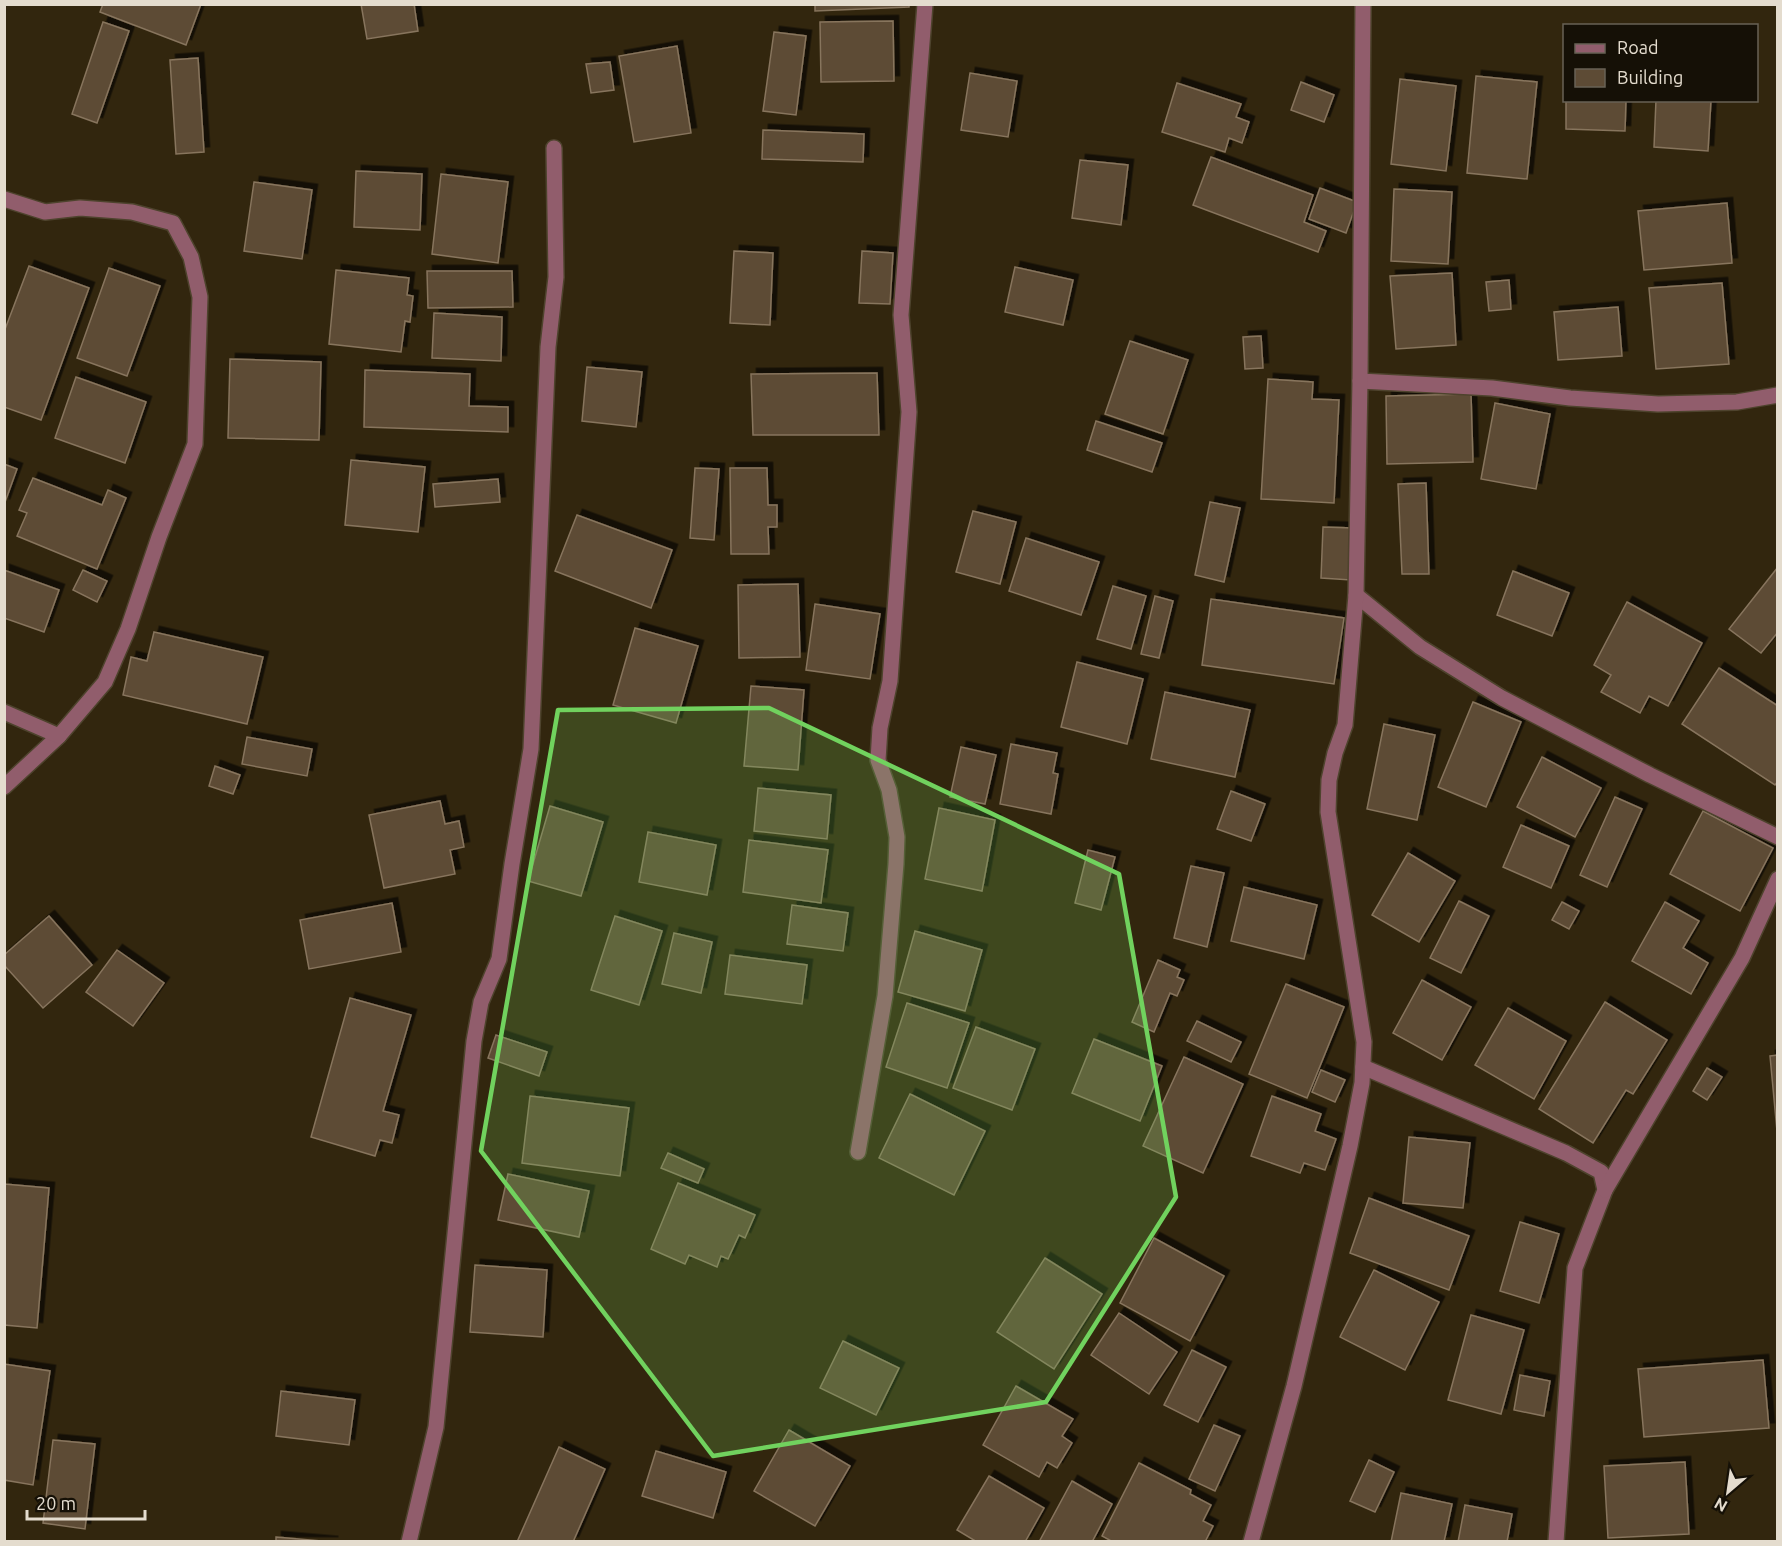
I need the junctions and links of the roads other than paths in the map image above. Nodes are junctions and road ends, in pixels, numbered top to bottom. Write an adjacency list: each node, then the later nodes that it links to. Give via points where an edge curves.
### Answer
1 (925, 4): 14 (street, via 901,315 909,412 890,681 878,760 889,790 897,837 896,864 885,996)
2 (1363, 4): 5 (street)
3 (554, 148): 16 (street, via 556,277 548,347 531,749 499,959 481,1002 474,1041 436,1427)
4 (4, 199): 9 (street, via 45,212 80,208 132,212 173,223 191,257 200,297 195,444 105,682)
5 (1360, 381): 6 (street, via 1492,388 1658,404 1737,402); 7 (street)
6 (1778, 395)
7 (1356, 595): 11 (street, via 1420,647 1502,698); 13 (street, via 1345,725 1329,780 1328,812 1364,1042)
8 (4, 712): 9 (street)
9 (59, 736): 10 (street)
10 (4, 787)
11 (1778, 837)
12 (1778, 879): 15 (street, via 1742,958)
13 (1363, 1067): 15 (street, via 1566,1153 1601,1172); 17 (street, via 1350,1146 1299,1363)
14 (858, 1152)
15 (1605, 1190): 18 (street, via 1575,1268)
16 (409, 1542)
17 (1251, 1542)
18 (1556, 1542)

